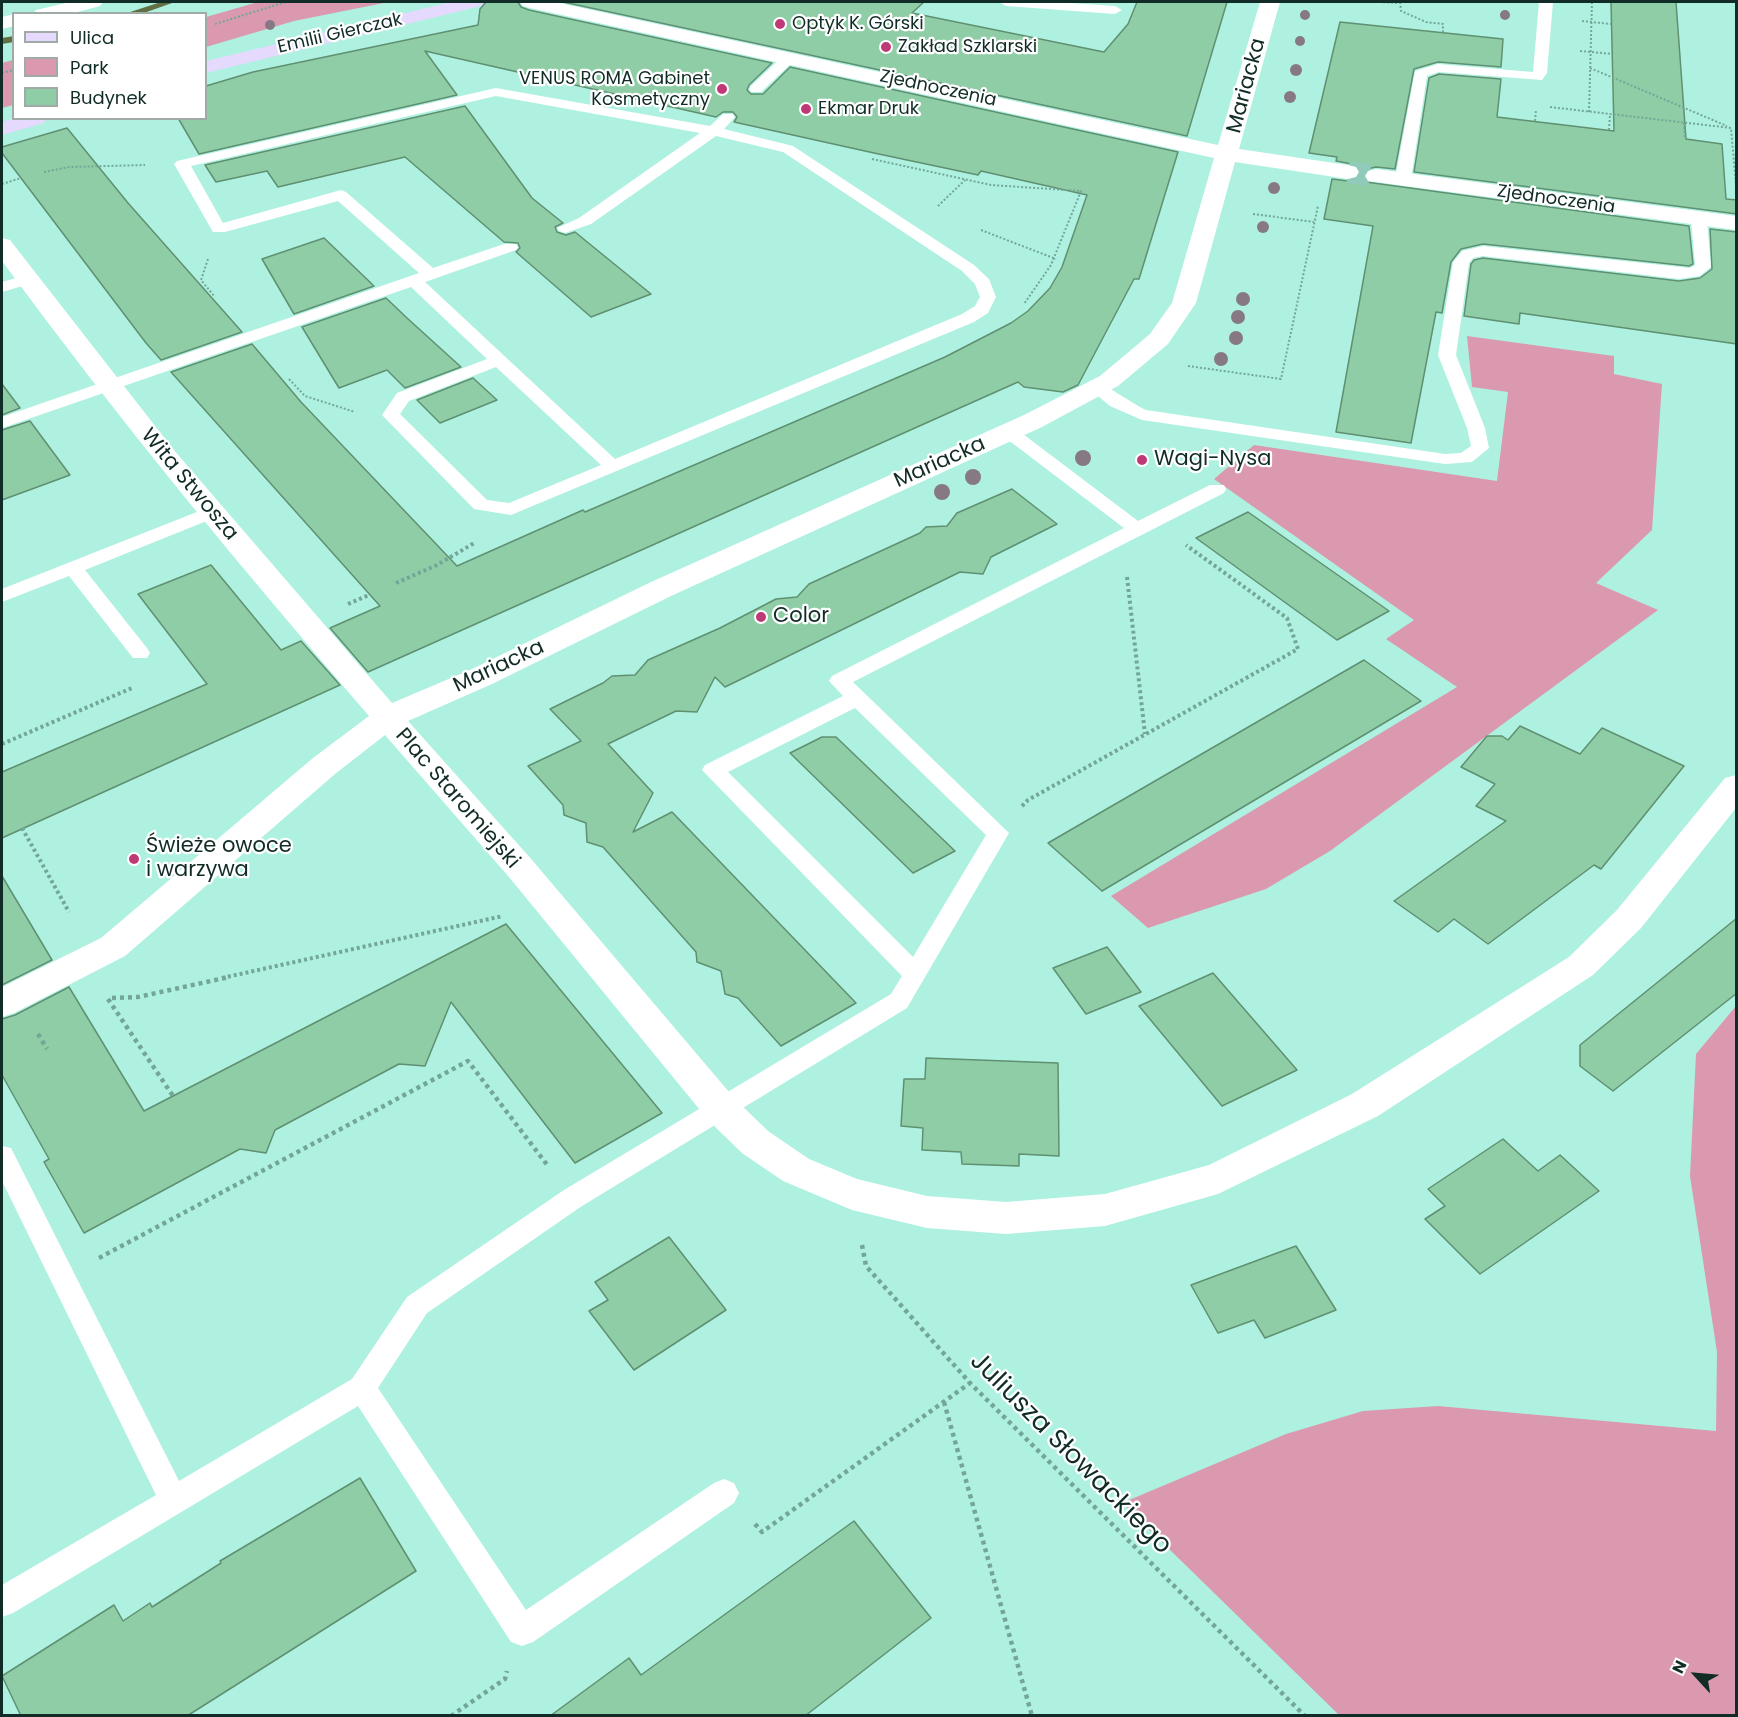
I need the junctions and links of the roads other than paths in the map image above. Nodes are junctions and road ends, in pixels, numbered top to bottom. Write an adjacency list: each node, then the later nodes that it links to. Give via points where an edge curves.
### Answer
1 (93, 2): 8 (street)
2 (474, 2): 10 (street, Emilii Gierczak)
3 (530, 2): 9 (street, Zjednoczenia)
4 (1006, 2): 7 (lane)
5 (1270, 2): 16 (street, Mariacka)
6 (1546, 2): 19 (lane, via 1537,77 1438,68 1420,74)
7 (1115, 10)
8 (51, 12)
9 (790, 57): 11 (lane); 16 (street, Zjednoczenia)
10 (207, 67)
11 (756, 89)
12 (728, 117): 15 (lane)
13 (30, 120): 14 (street)
14 (2, 129)
15 (713, 131): 22 (lane, via 585,220); 25 (lane, via 496,92 182,164 219,229 341,195); 33 (lane, via 788,148 968,268 983,282 988,297 982,309 968,318)
16 (1228, 154): 17 (street, Zjednoczenia); 30 (street, Mariacka, via 1184,303 1159,339)
17 (1348, 172)
18 (1376, 176): 19 (street, Zjednoczenia)
19 (1403, 179): 20 (street, Zjednoczenia)
20 (1699, 219): 21 (street, Zjednoczenia); 30 (lane, via 1703,267 1694,273 1483,251 1468,254 1461,262 1447,355 1480,448 1466,458 1445,459 1142,415)
21 (1737, 223)
22 (566, 228)
23 (2, 245): 27 (street, Wita Stwosza)
24 (510, 247): 25 (lane)
25 (431, 275): 26 (lane)
26 (414, 281): 28 (lane); 29 (lane)
27 (14, 284): 29 (street, Wita Stwosza)
28 (499, 360): 33 (lane); 33 (lane, via 403,397 391,416 481,505 511,510)
29 (107, 387): 31 (lane); 35 (street, Wita Stwosza)
30 (1096, 387): 32 (street, Mariacka)
31 (2, 423)
32 (1009, 432): 36 (lane); 41 (street, Mariacka)
33 (613, 467)
34 (1217, 489): 36 (lane)
35 (212, 512): 37 (lane); 41 (street, Wita Stwosza)
36 (1137, 529): 40 (lane, via 839,681)
37 (73, 568): 38 (lane); 39 (lane)
38 (2, 596)
39 (140, 653)
40 (856, 698): 43 (lane, via 998,833); 43 (lane, via 713,770)
41 (386, 718): 44 (street, Plac Staromiejski, via 324,766 113,947); 45 (street, Plac Staromiejski, via 453,791)
42 (1737, 786): 45 (street, Plac Staromiejski, via 1629,919 1581,966 1365,1105 1218,1178 1105,1210 1006,1218 927,1212 852,1194 796,1170 755,1142)
43 (914, 973): 45 (lane, via 899,1001)
44 (2, 1003)
45 (722, 1110): 47 (lane, via 573,1198 417,1305)
46 (2, 1156): 49 (lane)
47 (362, 1388): 48 (lane, via 522,1631); 49 (lane)
48 (724, 1493)
49 (173, 1499): 50 (lane)
50 (2, 1602)

